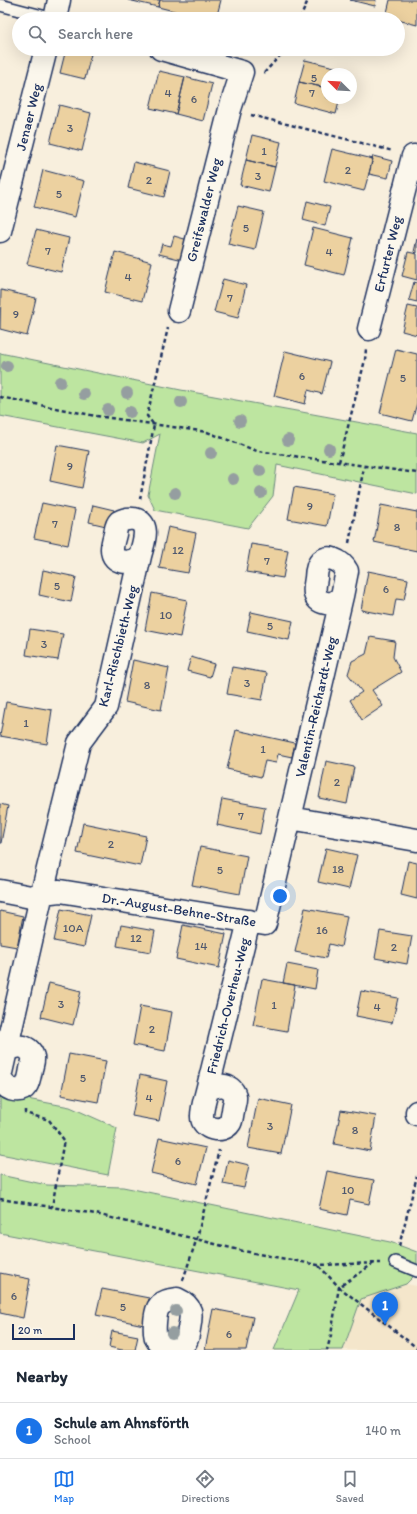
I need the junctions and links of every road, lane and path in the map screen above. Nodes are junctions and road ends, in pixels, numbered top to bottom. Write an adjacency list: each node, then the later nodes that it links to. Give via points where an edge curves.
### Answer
1 (59, 0): 5 (street)
2 (308, 0): 6 (path)
3 (0, 5): 4 (lane)
4 (27, 12)
5 (56, 12)
6 (303, 12)
7 (44, 56): 11 (street, Jenaer Weg)
8 (186, 56): 9 (street, Greifswalder Weg, via 242,72)
9 (230, 110): 10 (path); 12 (street, Greifswalder Weg)
10 (415, 156): 13 (street, Erfurter Weg)
11 (0, 232)
12 (179, 311): 15 (path, via 168,325 147,416)
13 (369, 329): 16 (path, via 365,360)
14 (0, 397): 15 (path)
15 (154, 425): 16 (path, via 207,432 257,452); 19 (path)
16 (339, 462): 17 (path)
17 (364, 467): 18 (path); 21 (path)
18 (417, 473)
19 (137, 519): 20 (street, Karl-Rischbieth-Weg, via 146,530); 20 (street, Karl-Rischbieth-Weg, via 130,518 117,524 112,550 115,557 128,563)
20 (140, 556): 26 (street, Karl-Rischbieth-Weg, via 106,708 79,743)
21 (344, 564): 22 (street, Valentin-Reichardt-Weg, via 347,571); 22 (street, via 331,559 324,560 318,565 313,591 322,602 336,602)
22 (342, 596): 23 (street, Valentin-Reichardt-Weg)
23 (290, 818): 24 (street); 27 (street, Dr.-August-Behne-Straße, via 265,924)
24 (417, 840)
25 (0, 891): 26 (street, Dr.-August-Behne-Straße, via 31,897)
26 (42, 893): 27 (street, Dr.-August-Behne-Straße, via 60,891); 28 (street, Karl-Rischbieth-Weg)
27 (249, 921): 31 (street, Friedrich-Overheu-Weg)
28 (5, 1052): 29 (street); 30 (street, via 11,1047 25,1047 34,1058 28,1084)
29 (0, 1078): 30 (street, via 9,1089)
30 (23, 1089): 35 (path, via 28,1100 25,1113 49,1120 64,1140)
31 (207, 1091): 32 (street, Friedrich-Overheu-Weg, via 201,1117 204,1124 210,1128); 32 (street, Friedrich-Overheu-Weg, via 212,1086 226,1086 235,1097 230,1123)
32 (225, 1128): 36 (path)
33 (417, 1176): 37 (path)
34 (0, 1199): 35 (path)
35 (52, 1207): 36 (path, via 96,1214)
36 (197, 1238): 39 (path, via 243,1251); 42 (path)
37 (395, 1262): 38 (path); 40 (lane)
38 (374, 1263): 39 (path); 41 (path)
39 (318, 1265): 41 (path)
40 (417, 1271)
41 (339, 1287): 43 (path); 45 (path)
42 (177, 1300): 44 (street, via 163,1302 158,1308 154,1333 156,1340); 44 (street, via 184,1302 192,1314 187,1340 176,1348)
43 (417, 1348)
44 (168, 1349)
45 (327, 1350)

